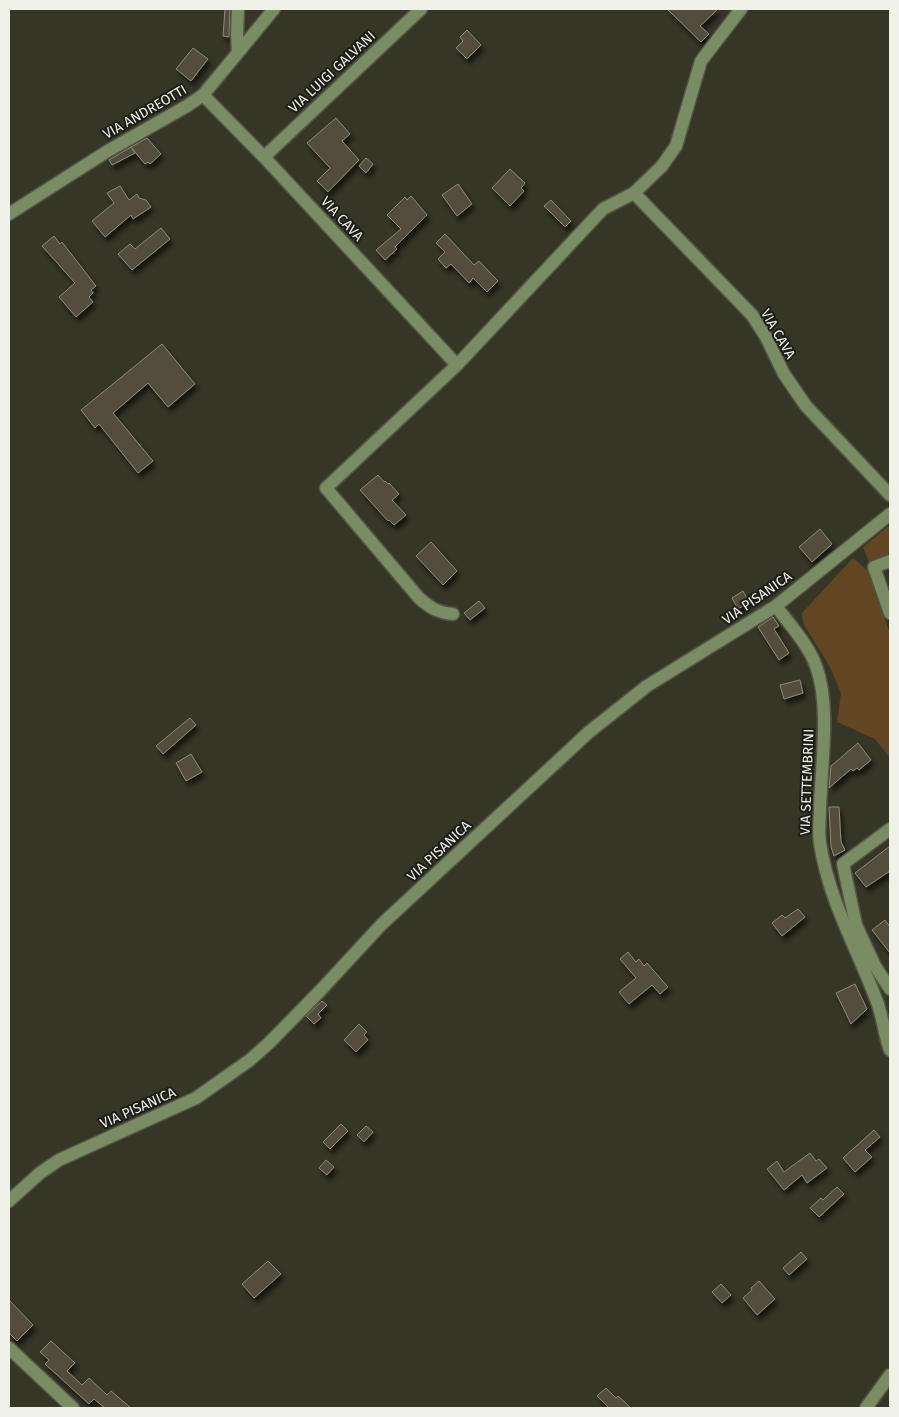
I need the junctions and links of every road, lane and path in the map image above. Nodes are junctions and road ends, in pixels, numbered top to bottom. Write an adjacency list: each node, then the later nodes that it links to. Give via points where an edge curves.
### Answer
1 (238, 9): 5 (street)
2 (274, 9): 5 (street, VIA ANDREOTTI)
3 (421, 9): 7 (street, VIA LUIGI GALVANI)
4 (741, 9): 8 (street, via 701,61 676,146 662,166)
5 (238, 52): 6 (street, VIA ANDREOTTI)
6 (203, 95): 7 (street, VIA CAVA); 9 (street, VIA ANDREOTTI, via 97,157)
7 (264, 157): 10 (street, VIA CAVA)
8 (634, 193): 10 (street, via 603,209); 11 (street, VIA CAVA, via 752,315 784,374 806,406)
9 (9, 214)
10 (457, 365): 16 (street, via 326,488 418,598 430,608)
11 (890, 495)
12 (890, 514): 14 (street, VIA PISANICA)
13 (890, 561): 15 (street, via 874,567)
14 (776, 606): 19 (street, VIA SETTEMBRINI, via 816,665 824,715 819,841 829,883 877,1001); 20 (street, VIA PISANICA, via 647,686 589,732 382,924 250,1060 196,1098 59,1160)
15 (890, 613)
16 (452, 614)
17 (890, 828): 18 (street, via 843,864 856,925)
18 (890, 989)
19 (890, 1050)
20 (9, 1202)
21 (9, 1348): 23 (street)
22 (890, 1375): 24 (street)
23 (73, 1408)
24 (866, 1408)

